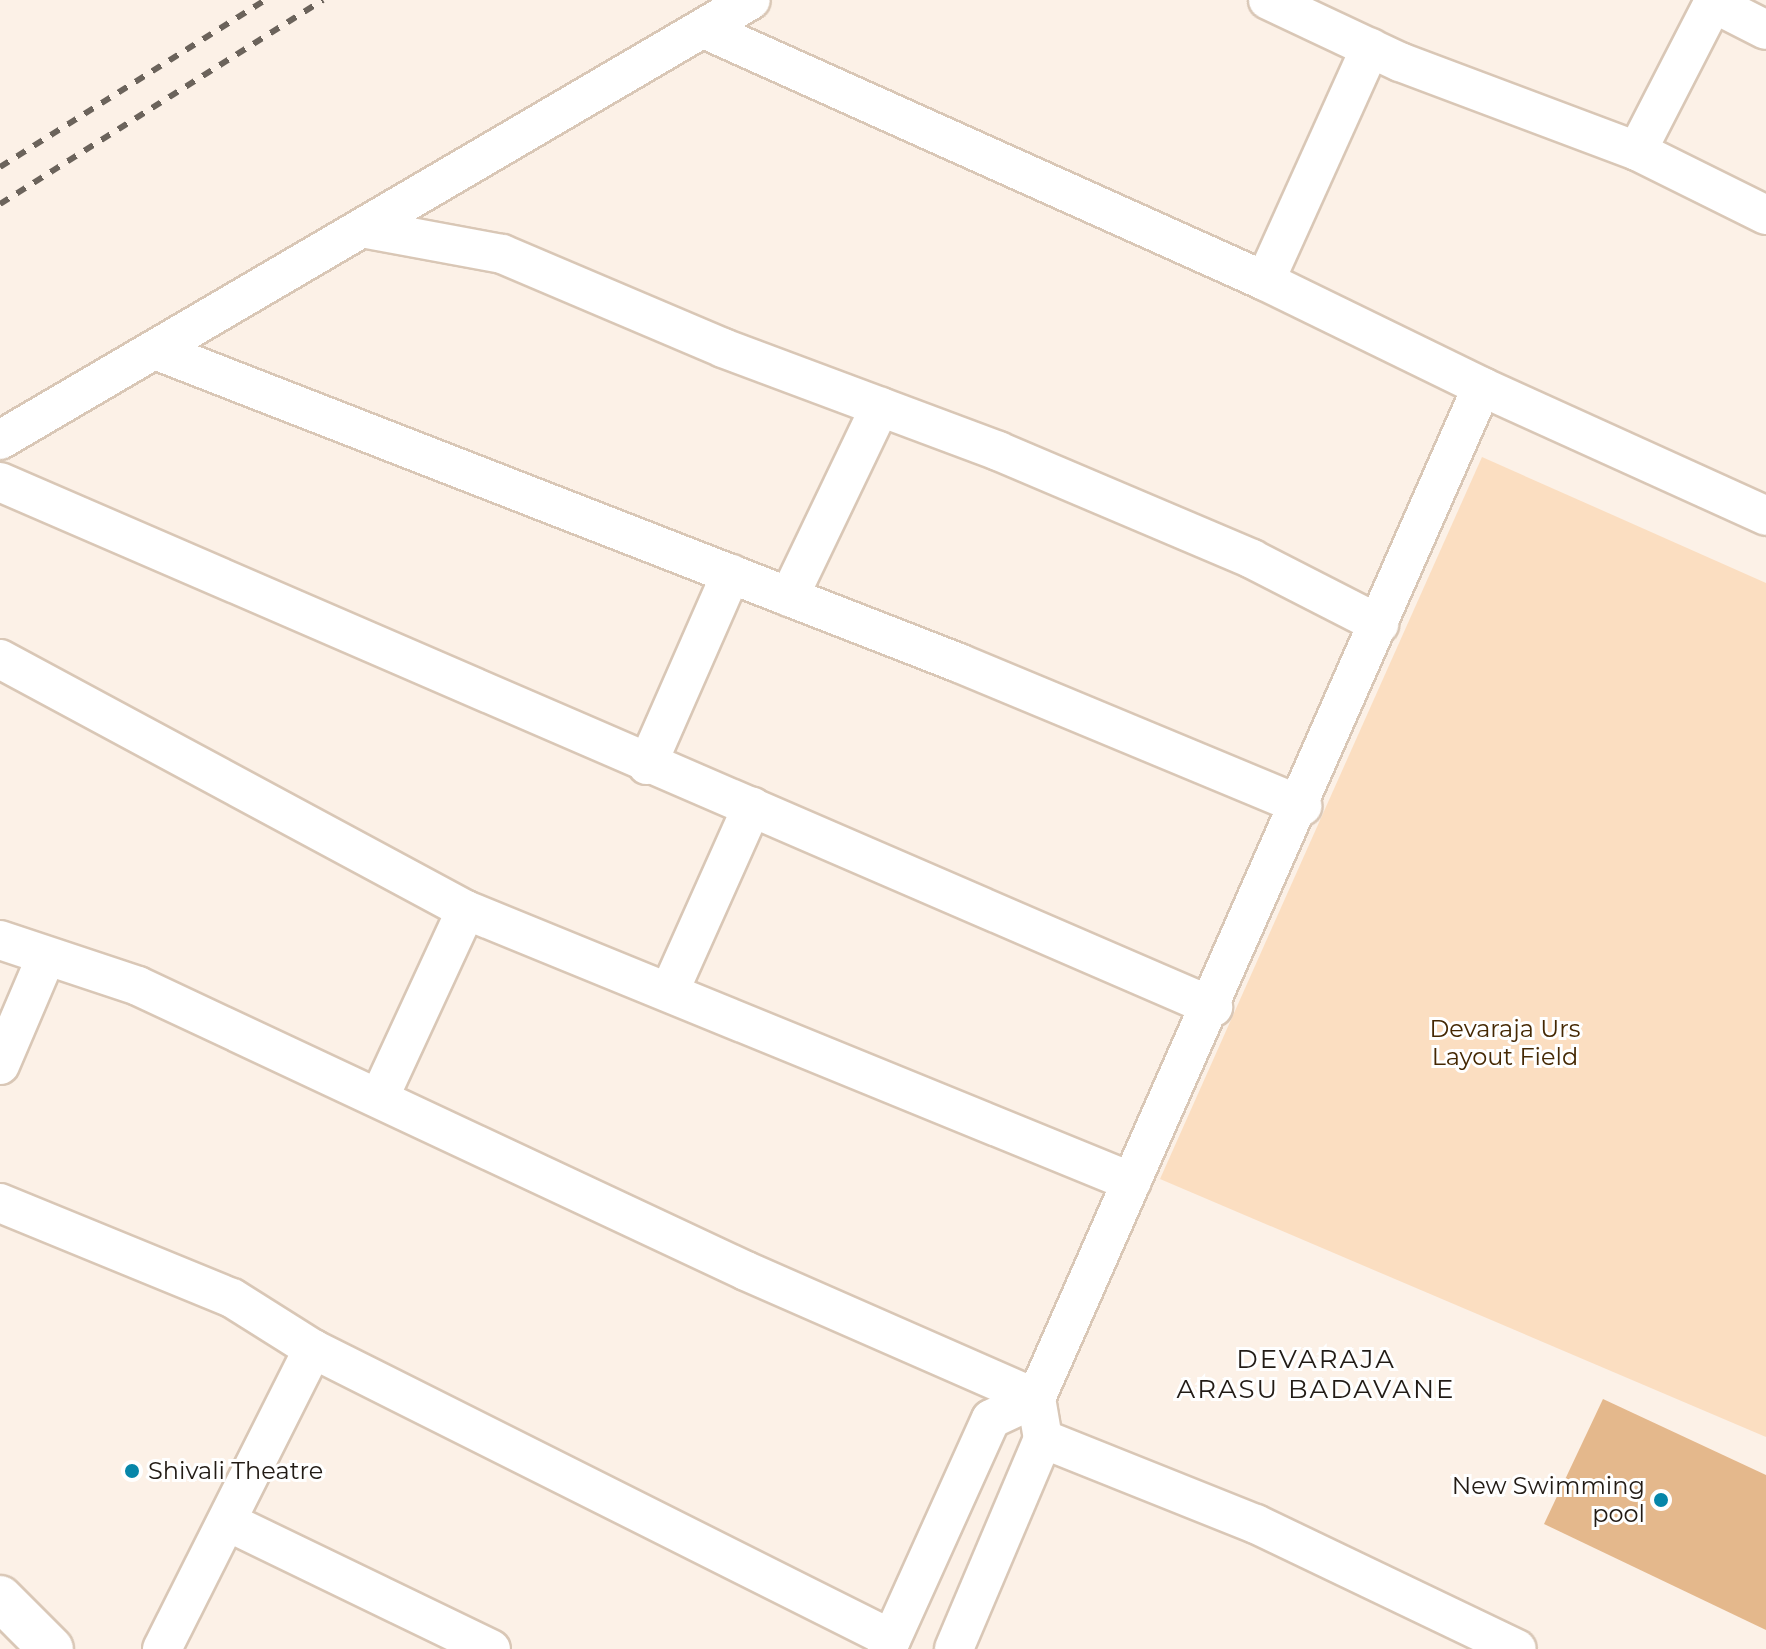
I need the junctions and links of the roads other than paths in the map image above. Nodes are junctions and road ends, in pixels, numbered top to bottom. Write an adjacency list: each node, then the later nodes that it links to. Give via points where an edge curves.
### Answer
1 (751, 0): 4 (street)
2 (1268, 0): 6 (street)
3 (1711, 1): 5 (street); 7 (street)
4 (704, 29): 9 (street); 10 (street)
5 (1766, 30)
6 (1370, 48): 7 (street); 10 (street)
7 (1637, 151): 8 (street)
8 (1766, 215)
9 (367, 229): 11 (street); 13 (street, via 502,254)
10 (1265, 281): 12 (street)
11 (155, 350): 14 (street); 17 (street)
12 (1482, 387): 16 (street); 19 (street)
13 (880, 407): 18 (street); 19 (street, via 1252,559)
14 (0, 440)
15 (0, 482): 21 (street)
16 (1766, 516)
17 (731, 574): 18 (street); 21 (street)
18 (789, 597): 22 (street)
19 (1379, 624): 22 (street)
20 (0, 659): 24 (street)
21 (647, 765): 23 (street)
22 (1302, 806): 28 (street)
23 (752, 807): 27 (street); 28 (street)
24 (466, 910): 27 (street); 30 (street)
25 (0, 940): 26 (street)
26 (46, 957): 29 (street); 30 (street, via 138,986)
27 (670, 990): 31 (street)
28 (1213, 1007): 31 (street)
29 (0, 1065)
30 (380, 1096): 34 (street, via 746,1271)
31 (1132, 1182): 34 (street)
32 (0, 1203): 33 (street, via 232,1298)
33 (313, 1349): 36 (street); 38 (street)
34 (1036, 1398): 35 (street); 38 (street, via 991,1419)
35 (1043, 1439): 42 (street); 43 (street, via 1256,1524)
36 (228, 1522): 40 (street); 41 (street)
37 (0, 1598): 39 (street)
38 (889, 1644)
39 (51, 1649)
40 (162, 1649)
41 (491, 1649)
42 (954, 1649)
43 (1517, 1649)

